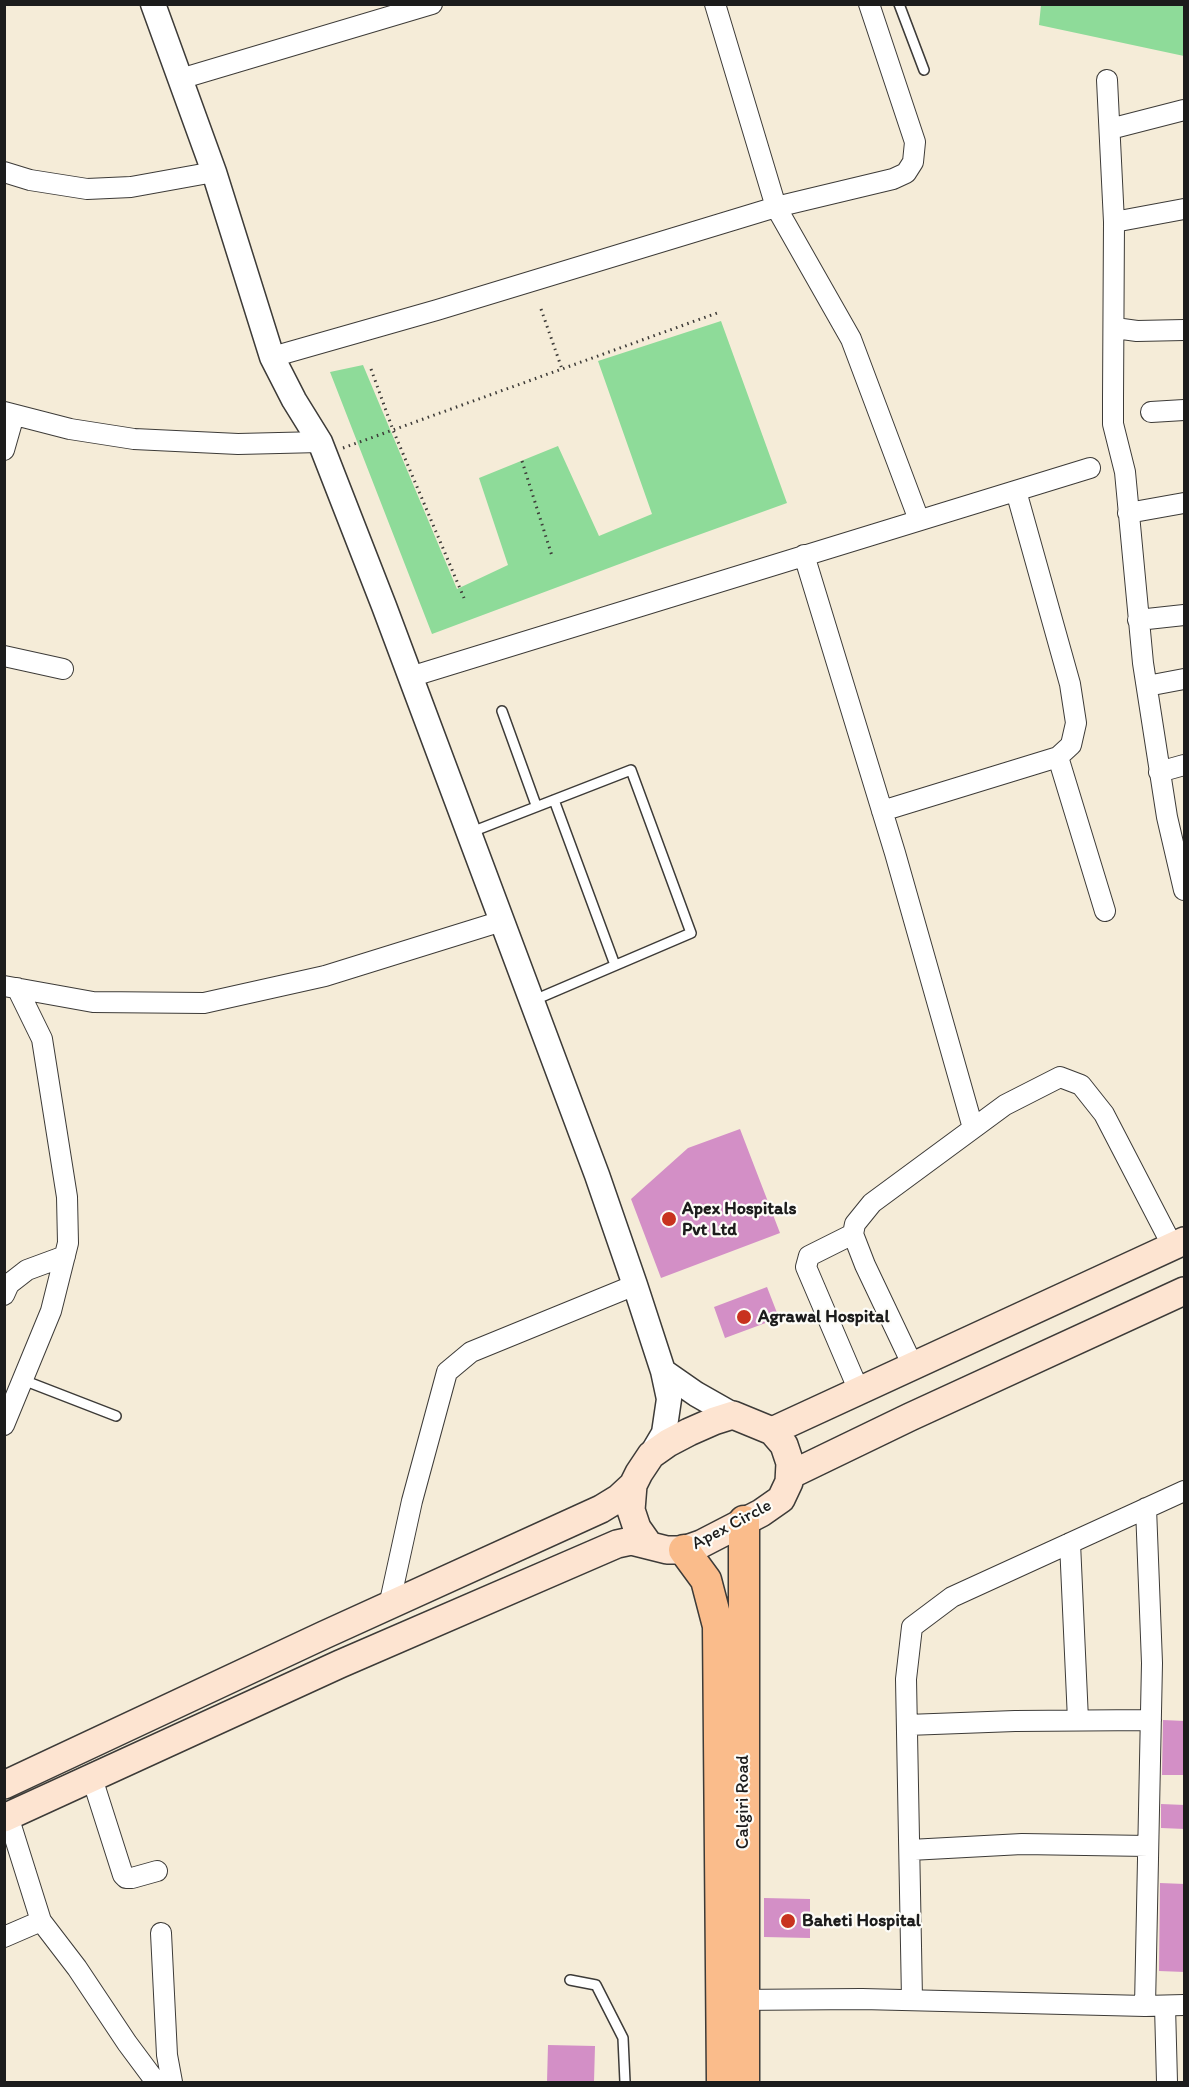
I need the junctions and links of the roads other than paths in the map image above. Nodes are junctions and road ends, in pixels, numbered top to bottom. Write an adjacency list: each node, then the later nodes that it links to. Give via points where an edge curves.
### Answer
1 (153, 4): 7 (street)
2 (432, 4): 7 (street)
3 (715, 4): 13 (street)
4 (899, 4): 6 (lane)
5 (871, 5): 13 (street, via 915,142 914,162 906,173 893,180)
6 (924, 70)
7 (180, 79): 12 (street)
8 (1107, 80): 10 (street)
9 (1185, 110): 10 (street)
10 (1110, 129): 15 (street)
11 (4, 172): 12 (street, via 87,189 131,187)
12 (214, 172): 18 (street)
13 (776, 207): 18 (street); 28 (street, via 851,339)
14 (1185, 209): 15 (street)
15 (1114, 222): 16 (street)
16 (1115, 328): 17 (street); 27 (street, via 1113,424 1125,472)
17 (1185, 330)
18 (272, 357): 22 (street)
19 (1185, 410): 20 (street)
20 (1150, 412)
21 (9, 413): 22 (street, via 70,429 134,439); 23 (street)
22 (322, 448): 34 (street)
23 (4, 450)
24 (1090, 468): 25 (street)
25 (1016, 490): 28 (street); 38 (street, via 1070,684 1076,723 1071,745)
26 (1185, 503): 27 (street)
27 (1128, 513): 31 (street)
28 (919, 519): 29 (street)
29 (804, 555): 34 (street); 43 (street)
30 (1185, 615): 31 (street)
31 (1138, 620): 36 (street)
32 (4, 656): 33 (street)
33 (63, 669)
34 (410, 677): 44 (street)
35 (1185, 680): 36 (street)
36 (1147, 686): 40 (street)
37 (502, 711): 42 (lane)
38 (1058, 757): 43 (street); 46 (street)
39 (1185, 765): 40 (street)
40 (1159, 772): 45 (street)
41 (554, 800): 42 (lane); 48 (lane); 48 (lane, via 631,770 691,933)
42 (536, 806): 44 (lane)
43 (882, 811): 51 (street)
44 (469, 833): 47 (street)
45 (1185, 890)
46 (1105, 911)
47 (502, 921): 49 (street, via 325,975 204,1003 93,1002); 50 (street)
48 (615, 965): 50 (lane)
49 (11, 987): 54 (street, via 42,1039 67,1197 69,1243)
50 (532, 1001): 55 (street)
51 (973, 1128): 52 (street, via 872,1203 855,1224); 53 (street, via 1005,1105 1060,1077 1081,1085 1104,1114)
52 (854, 1234): 58 (street); 61 (street, via 809,1256 806,1267)
53 (1179, 1244): 58 (main road)
54 (65, 1256): 57 (street, via 27,1270 9,1284); 60 (street, via 51,1311)
55 (635, 1285): 59 (street); 75 (street, via 471,1353 447,1372)
56 (1185, 1291): 67 (main road)
57 (4, 1295)
58 (913, 1366): 61 (main road)
59 (663, 1371): 62 (street); 66 (street, via 669,1400 667,1417 664,1432)
60 (23, 1380): 63 (lane); 64 (street)
61 (860, 1391): 65 (main road)
62 (733, 1415): 65 (main road); 66 (main road, via 689,1432)
63 (116, 1416)
64 (4, 1425)
65 (772, 1431): 67 (main road, via 784,1445)
66 (651, 1455): 68 (main road)
67 (789, 1475): 71 (main road, Apex Circle, via 781,1499)
68 (633, 1485): 73 (main road, via 631,1510); 75 (main road, via 601,1509)
69 (1185, 1491): 70 (street)
70 (1146, 1508): 72 (street); 77 (street)
71 (744, 1521): 74 (main road, Apex Circle); 89 (main road, Calgiri Road)
72 (1070, 1544): 76 (street); 78 (street, via 952,1597 912,1627 906,1679)
73 (649, 1545): 74 (main road, Apex Circle, via 667,1551); 79 (main road, Apex Circle, via 631,1541 618,1544 340,1664)
74 (684, 1550): 89 (main road, Calgiri Road, via 706,1580 718,1626)
75 (389, 1606): 80 (main road)
76 (1078, 1720): 77 (street); 78 (street)
77 (1151, 1720): 82 (street)
78 (907, 1725): 83 (street)
79 (92, 1778): 81 (main road, Apex Circle); 84 (street, via 123,1875 132,1878)
80 (4, 1785)
81 (6, 1817): 85 (street)
82 (1148, 1846): 83 (street, via 1022,1844); 92 (street)
83 (910, 1850): 90 (street)
84 (157, 1870)
85 (41, 1922): 87 (street); 93 (street)
86 (162, 1933): 94 (street, via 167,2055)
87 (4, 1936)
88 (570, 1980): 95 (lane, via 596,1985 623,2038)
89 (732, 2000): 90 (street); 96 (main road, Calgiri Road); 97 (main road, Calgiri Road)
90 (912, 2000): 92 (street)
91 (1175, 2005): 92 (street); 98 (street)
92 (1145, 2006)
93 (156, 2082)
94 (172, 2082)
95 (625, 2082)
96 (722, 2082)
97 (744, 2082)
98 (1167, 2082)

